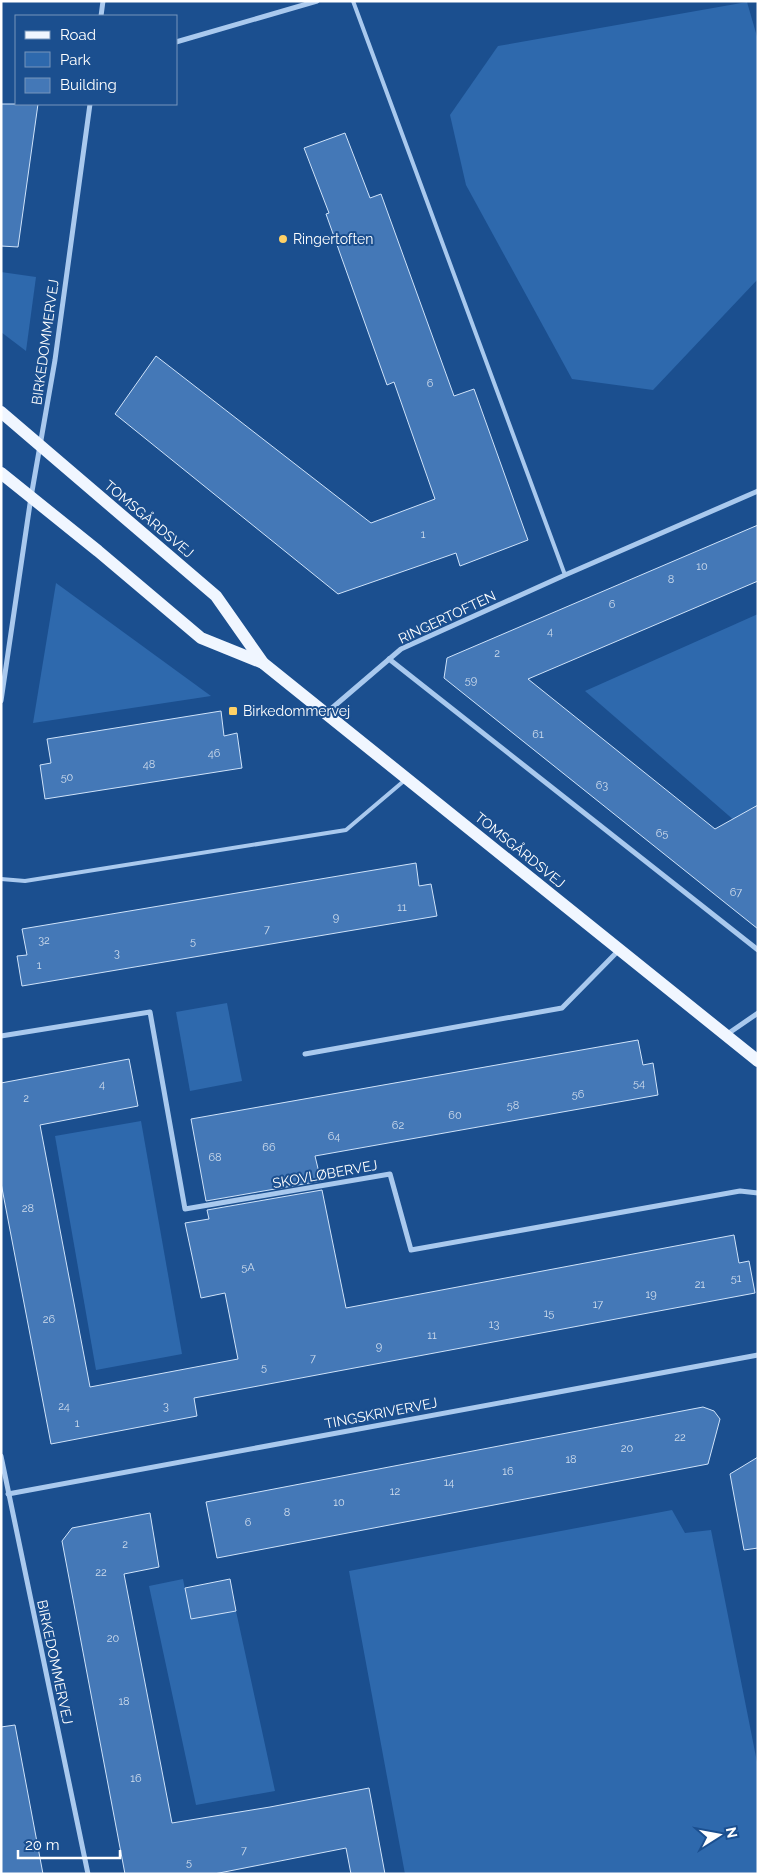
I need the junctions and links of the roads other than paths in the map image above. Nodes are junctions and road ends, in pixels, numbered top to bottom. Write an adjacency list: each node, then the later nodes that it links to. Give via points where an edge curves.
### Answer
1 (103, 1): 4 (street)
2 (317, 1): 5 (street)
3 (353, 1): 12 (lane)
4 (101, 15)
5 (178, 41)
6 (90, 105): 8 (street, BIRKEDOMMERVEJ)
7 (1, 412): 8 (main road, TOMSGÅRDSVEJ)
8 (41, 446): 11 (street, BIRKEDOMMERVEJ); 14 (main road, TOMSGÅRDSVEJ, via 216,596)
9 (1, 473): 11 (main road, TOMSGÅRDSVEJ)
10 (758, 492): 12 (street, RINGERTOFTEN)
11 (31, 497): 14 (main road, TOMSGÅRDSVEJ, via 201,638); 15 (street, BIRKEDOMMERVEJ)
12 (565, 574): 13 (street, RINGERTOFTEN, via 401,649)
13 (389, 659): 16 (street, RINGERTOFTEN); 20 (street)
14 (263, 663): 16 (main road, TOMSGÅRDSVEJ)
15 (1, 701)
16 (325, 714): 17 (main road, TOMSGÅRDSVEJ)
17 (407, 779): 18 (lane, via 346,830 24,881); 19 (main road, TOMSGÅRDSVEJ)
18 (1, 879)
19 (620, 950): 23 (main road, TOMSGÅRDSVEJ); 24 (street, via 562,1008)
20 (758, 950)
21 (758, 1013): 23 (street)
22 (1, 1036): 26 (street, SKOVLØBERVEJ, via 150,1012 185,1209 390,1174 411,1250 740,1191)
23 (726, 1036): 25 (main road, TOMSGÅRDSVEJ)
24 (305, 1054)
25 (758, 1061)
26 (758, 1193)
27 (758, 1355): 29 (street, TINGSKRIVERVEJ)
28 (1, 1456): 29 (street, BIRKEDOMMERVEJ)
29 (8, 1494): 30 (street, BIRKEDOMMERVEJ)
30 (88, 1874)

